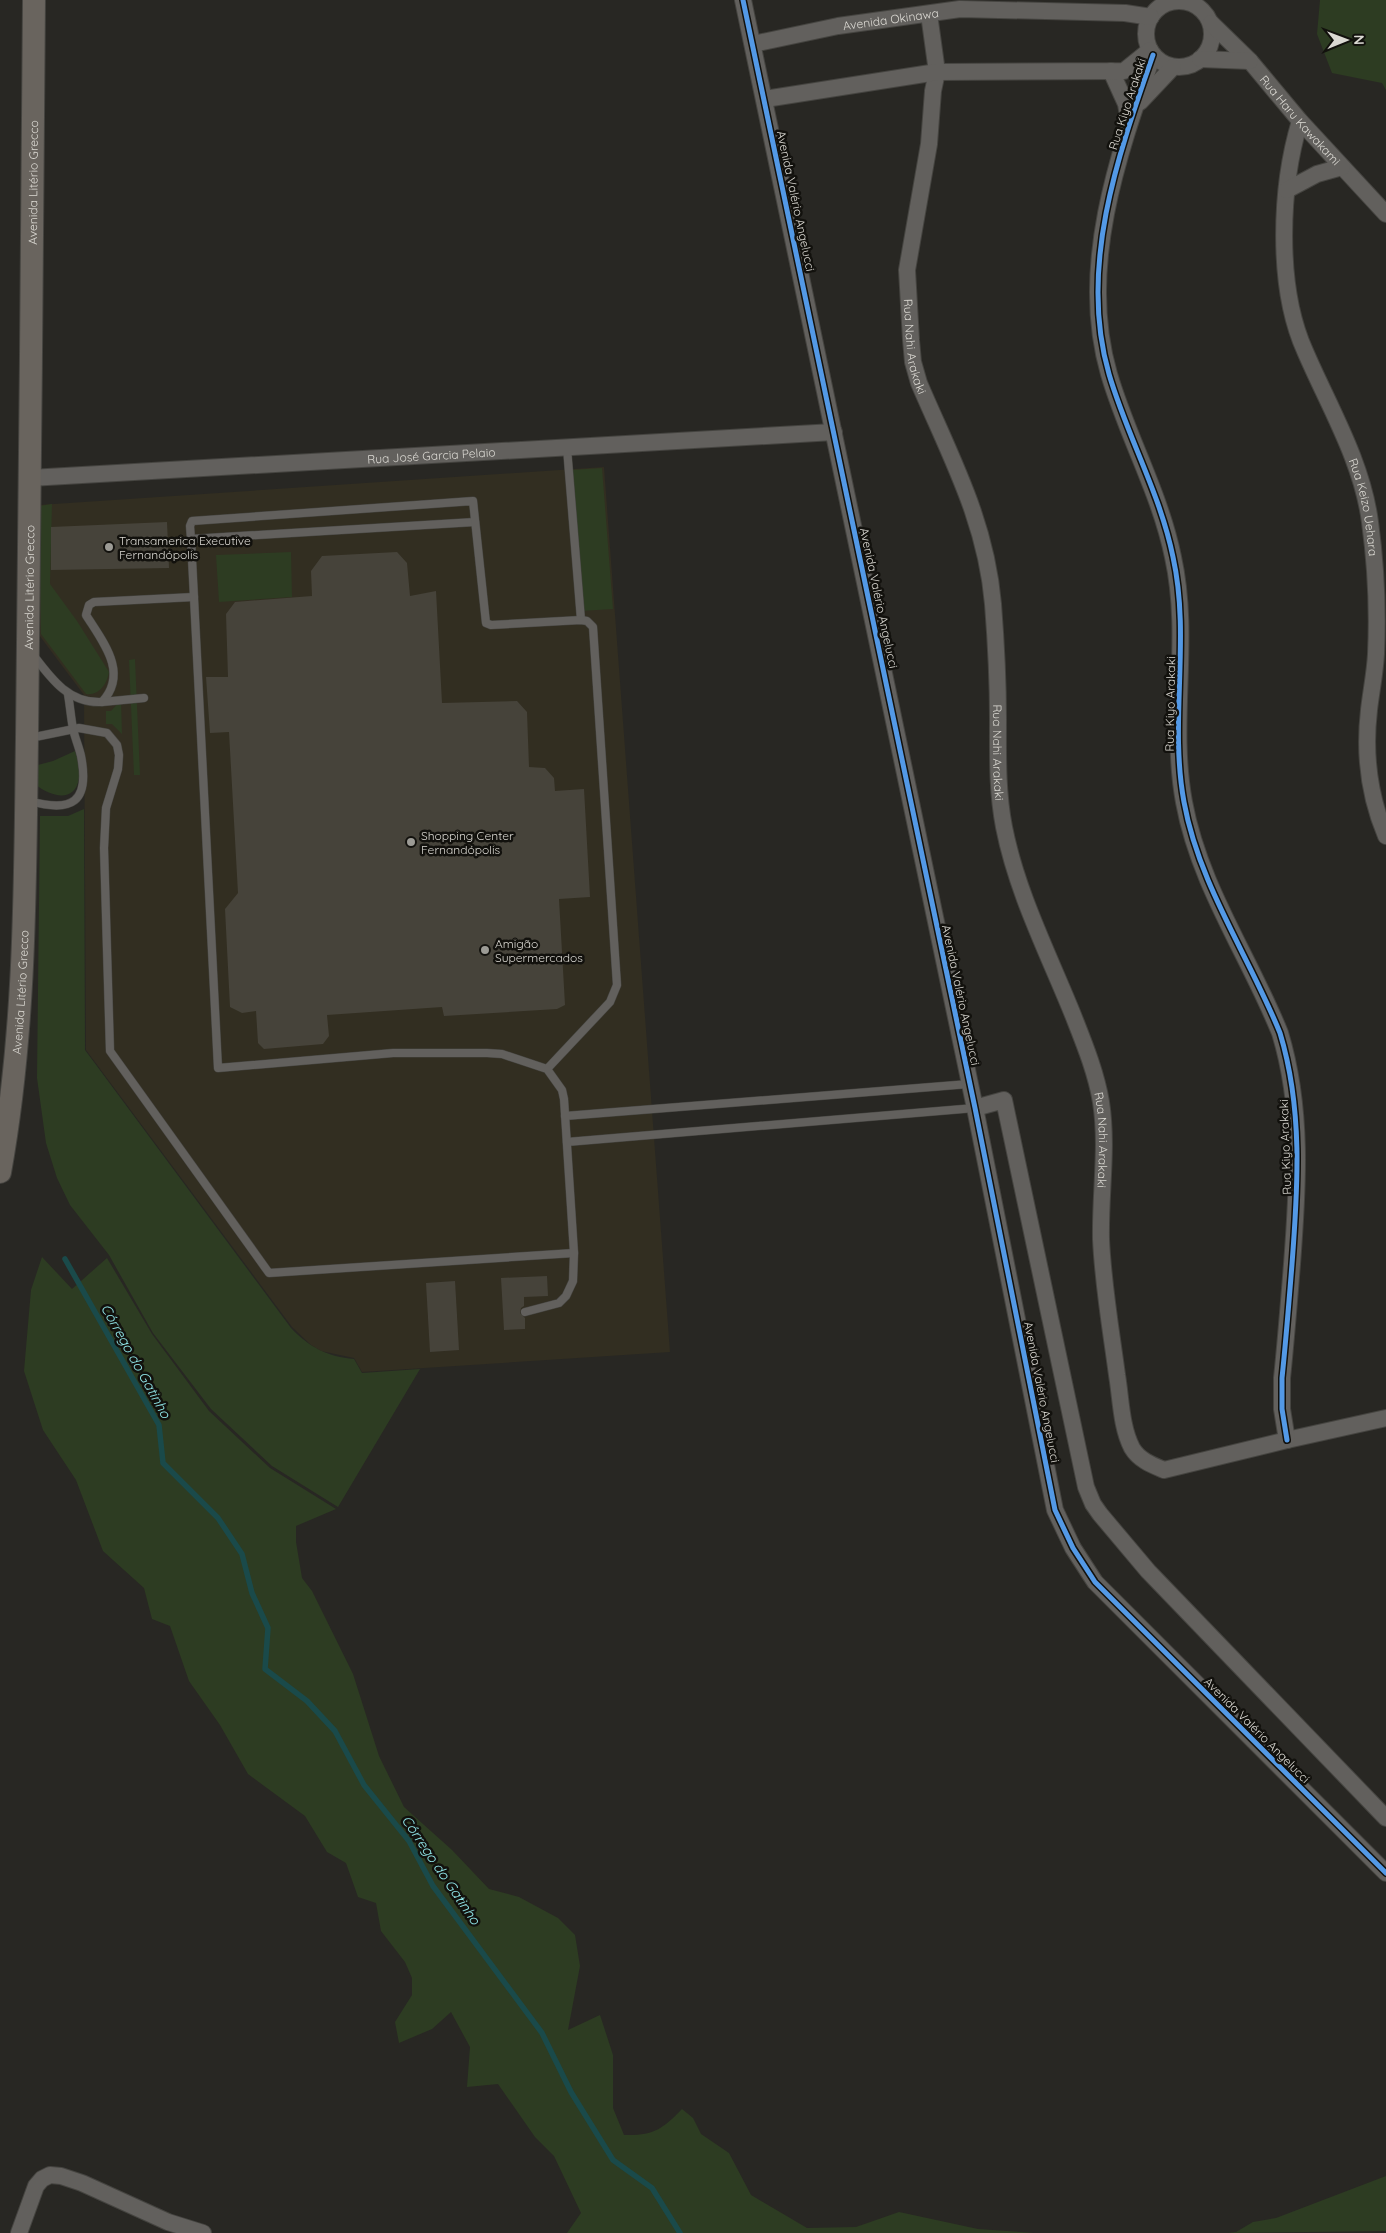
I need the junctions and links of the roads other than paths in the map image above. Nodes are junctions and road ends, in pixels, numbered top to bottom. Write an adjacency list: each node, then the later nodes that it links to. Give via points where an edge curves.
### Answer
1 (34, 0): 21 (main road, Avenida Litério Grecco)
2 (744, 0): 6 (street, Avenida Valério Angelucci)
3 (929, 14): 4 (street, Avenida Okinawa, via 960,9 1125,13); 6 (street, Avenida Okinawa, via 838,26); 11 (street, Rua Nahi Arakaki)
4 (1151, 17): 5 (street, via 1167,4 1188,3 1198,7); 7 (street, via 1146,33)
5 (1211, 23): 8 (street, via 1212,36); 9 (street, Rua Haru Kawakami)
6 (753, 44): 13 (street, Avenida Valério Angelucci)
7 (1152, 53): 10 (street); 12 (street, via 1124,71); 14 (street, Rua Kiyo Arakaki)
8 (1200, 59): 9 (street); 10 (street, via 1187,66)
9 (1250, 61): 15 (street, Rua Haru Kawakami)
10 (1173, 67): 14 (street)
11 (937, 72): 12 (street); 13 (street); 43 (street, Rua Nahi Arakaki, via 929,144 907,270 913,362 973,507 984,546 993,604 999,788 1011,857 1036,929 1084,1043 1101,1100 1105,1134 1101,1236 1103,1277 1124,1422 1133,1449 1146,1463 1164,1470)
12 (1111, 72): 14 (street, Rua Kiyo Arakaki)
13 (765, 99): 19 (street, Avenida Valério Angelucci)
14 (1132, 114): 43 (street, Rua Kiyo Arakaki, via 1110,197 1100,260 1097,290 1100,325 1111,382 1160,507 1173,557 1181,652 1177,748 1194,847 1286,1049 1297,1127 1298,1189 1282,1383)
15 (1300, 121): 16 (street, Rua Haru Kawakami); 17 (street, Rua Keizo Uehara)
16 (1342, 166): 17 (street); 18 (street, Rua Haru Kawakami)
17 (1286, 190): 33 (street, Rua Keizo Uehara, via 1285,242 1292,313 1304,350 1360,473 1367,502 1376,576 1376,653 1367,759 1372,794)
18 (1386, 214)
19 (834, 432): 20 (street, Rua José Garcia Pelaio); 35 (street, Avenida Valério Angelucci)
20 (567, 448): 21 (street, Rua José Garcia Pelaio); 25 (lane)
21 (30, 478): 26 (main road, Avenida Litério Grecco)
22 (475, 522): 23 (lane); 23 (lane, via 472,501 194,521 190,526); 25 (lane, via 486,623)
23 (190, 539): 24 (lane)
24 (194, 597): 29 (lane, via 94,602 88,605 86,615 115,667 112,687); 34 (lane, via 218,1068 394,1053 481,1053 502,1054)
25 (580, 620): 34 (lane, via 593,627 617,985 610,1002)
26 (29, 651): 27 (lane); 31 (main road, Avenida Litério Grecco)
27 (68, 694): 29 (lane, via 90,703); 30 (lane)
28 (144, 698): 29 (lane)
29 (102, 702)
30 (73, 729): 31 (lane); 32 (lane, via 82,771 82,790 76,800 59,806); 40 (lane, via 106,733 117,745 119,754 106,808 104,848 110,1050 269,1273)
31 (27, 738): 32 (main road, Avenida Litério Grecco)
32 (28, 800): 39 (main road, Avenida Litério Grecco, via 23,979 14,1075)
33 (1386, 836)
34 (547, 1069): 37 (lane, via 562,1090)
35 (970, 1084): 36 (street, Avenida Valério Angelucci); 37 (lane)
36 (975, 1108): 38 (lane); 44 (street, Avenida Valério Angelucci, via 1004,1100 1086,1487 1093,1504 1148,1571); 45 (street, Avenida Valério Angelucci, via 1055,1510 1073,1548 1095,1582)
37 (565, 1116): 38 (lane)
38 (567, 1142): 40 (lane)
39 (1, 1160)
40 (574, 1253): 41 (lane, via 573,1281 566,1296 559,1303)
41 (525, 1312)
42 (1386, 1418): 43 (street)
43 (1287, 1440)
44 (1386, 1818)
45 (1386, 1873)
46 (19, 2233): 47 (street, via 36,2186 50,2175 82,2183 168,2222)
47 (203, 2233)

